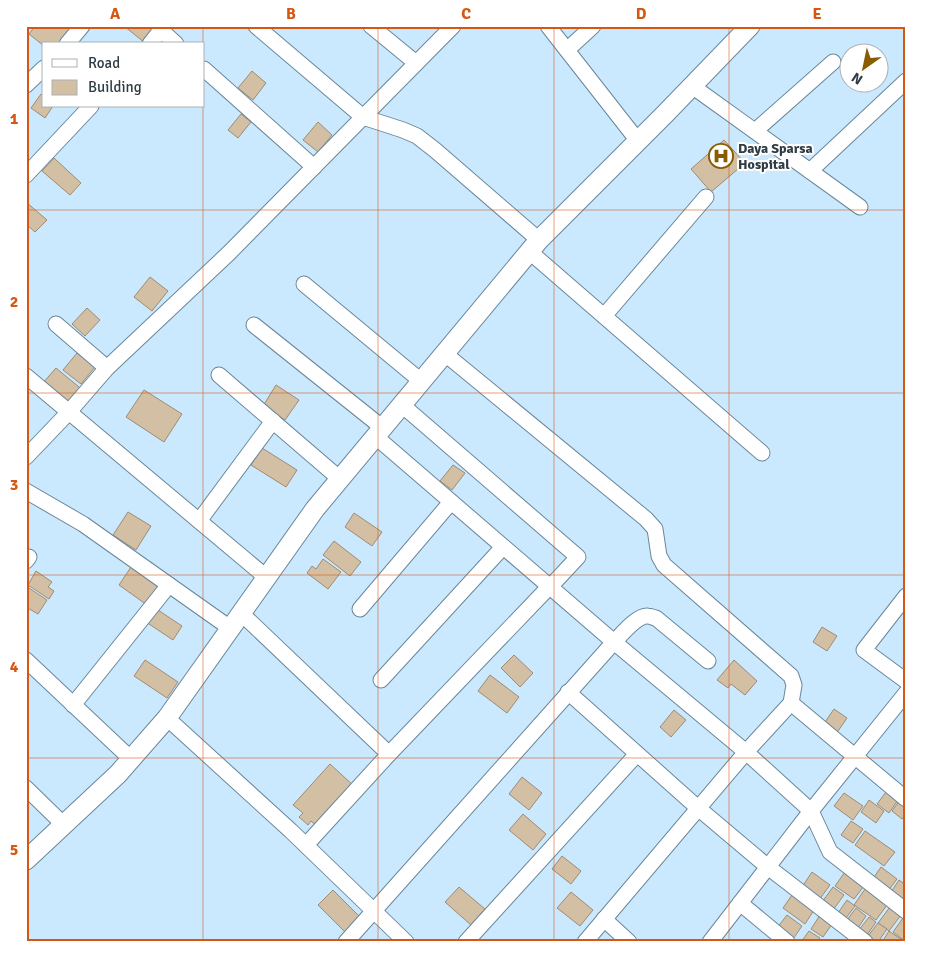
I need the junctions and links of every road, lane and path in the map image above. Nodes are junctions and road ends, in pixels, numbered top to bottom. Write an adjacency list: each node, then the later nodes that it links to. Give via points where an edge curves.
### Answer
1 (82, 26): 9 (street)
2 (256, 26): 21 (street)
3 (372, 26): 14 (street)
4 (452, 26): 14 (street)
5 (548, 26): 12 (street)
6 (593, 26): 12 (street)
7 (750, 26): 19 (street)
8 (162, 28): 10 (street); 11 (street)
9 (69, 42)
10 (152, 42)
11 (174, 42)
12 (567, 50): 23 (street)
13 (833, 62): 22 (street)
14 (416, 64): 21 (street)
15 (42, 70): 18 (street)
16 (205, 70): 24 (street)
17 (906, 81): 25 (street)
18 (26, 85)
19 (692, 86): 22 (street); 23 (street)
20 (89, 108): 26 (street)
21 (363, 117): 24 (street); 29 (street, via 417,136)
22 (755, 131): 25 (street)
23 (638, 142): 29 (street)
24 (314, 167): 35 (street)
25 (810, 171): 28 (street)
26 (26, 175)
27 (706, 197): 31 (street)
28 (860, 207)
29 (534, 246): 31 (street); 34 (street)
30 (304, 284): 38 (street)
31 (604, 316): 43 (street)
32 (56, 324): 35 (street)
33 (254, 325): 42 (street)
34 (444, 353): 38 (street); 63 (street, via 646,519 655,529 659,556 664,565 791,676 794,685)
35 (107, 368): 40 (street)
36 (219, 375): 41 (street)
37 (26, 376): 40 (street)
38 (421, 381): 39 (street)
39 (402, 405): 42 (street); 52 (street, via 578,557)
40 (68, 412): 44 (street); 48 (street)
41 (273, 421): 45 (street); 48 (street)
42 (379, 432): 45 (street); 47 (street)
43 (762, 453)
44 (26, 457)
45 (340, 479): 50 (street)
46 (26, 491): 51 (street, via 83,524)
47 (451, 502): 49 (street); 54 (street)
48 (200, 521): 50 (street)
49 (503, 546): 52 (street); 59 (street)
50 (266, 577): 55 (street)
51 (169, 585): 55 (street); 64 (street)
52 (550, 587): 56 (street); 67 (street)
53 (906, 596): 60 (street, via 864,650)
54 (360, 609)
55 (235, 620): 65 (street); 67 (street)
56 (614, 642): 58 (street, via 635,621 648,616 656,618); 61 (street); 66 (street)
57 (26, 660): 64 (street)
58 (708, 661)
59 (381, 680)
60 (906, 682)
61 (568, 692): 68 (street); 80 (street)
62 (906, 692): 69 (street)
63 (791, 703): 66 (street); 69 (street)
64 (74, 705): 70 (street)
65 (167, 718): 70 (street); 76 (street)
66 (746, 752): 73 (street); 74 (street)
67 (389, 754): 76 (street)
68 (637, 754): 73 (street); 86 (street)
69 (855, 756): 72 (street); 74 (street)
70 (131, 759): 75 (street)
71 (26, 788): 75 (street)
72 (906, 799)
73 (698, 808): 78 (street); 82 (street)
74 (811, 811): 78 (street); 81 (street, via 830,852)
75 (64, 824): 77 (street)
76 (306, 846): 80 (street)
77 (26, 860)
78 (768, 867): 79 (street); 90 (street)
79 (740, 904): 83 (street); 89 (street)
80 (374, 910): 84 (street); 85 (street)
81 (906, 911)
82 (604, 920): 87 (street); 88 (street)
83 (712, 941)
84 (346, 942)
85 (406, 942)
86 (466, 942)
87 (585, 942)
88 (629, 942)
89 (788, 942)
90 (865, 942)

